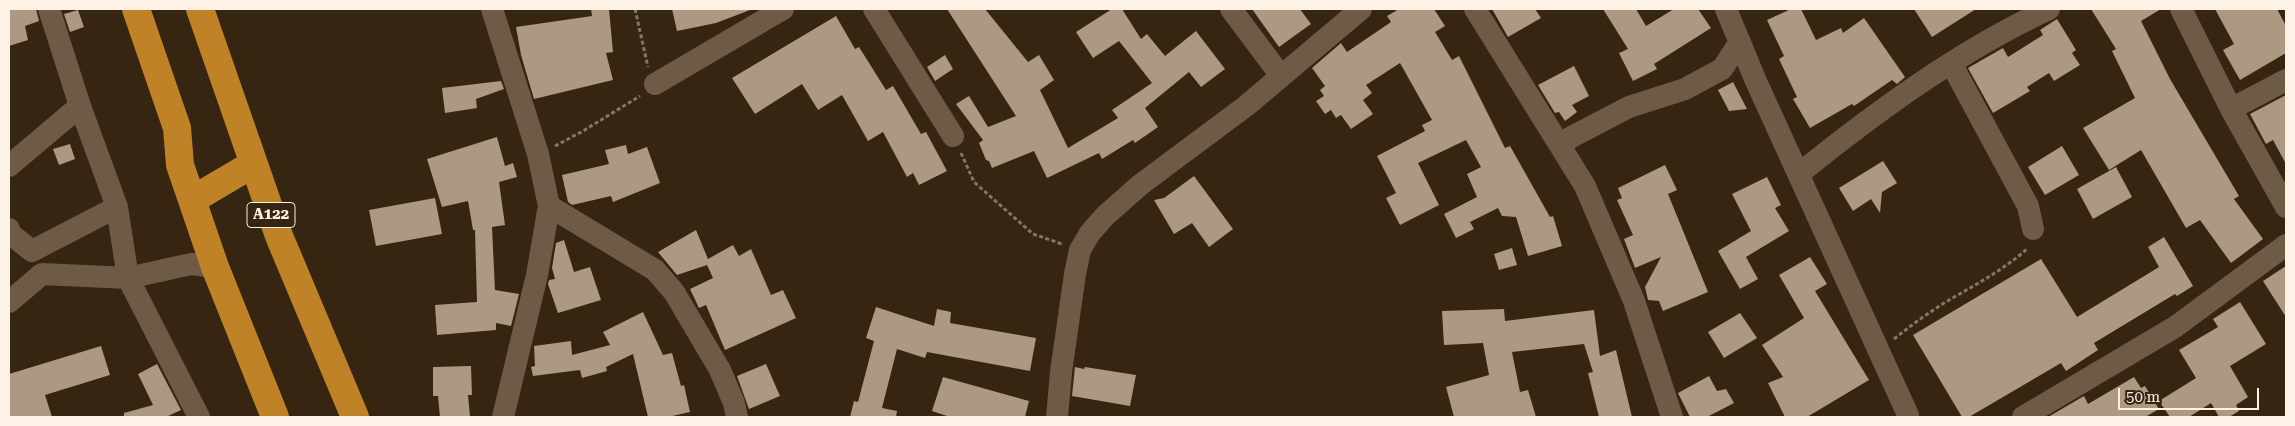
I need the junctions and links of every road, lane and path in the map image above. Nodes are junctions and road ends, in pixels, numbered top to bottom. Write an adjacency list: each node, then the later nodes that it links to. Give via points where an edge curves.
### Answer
1 (49, 9): 20 (street)
2 (136, 9): 28 (highway, via 177,128 180,165)
3 (200, 9): 25 (highway, A122)
4 (492, 9): 24 (street)
5 (635, 9): 19 (path, via 647,64)
6 (783, 9): 19 (street)
7 (874, 9): 22 (street)
8 (1231, 9): 17 (street)
9 (1360, 9): 17 (street)
10 (1475, 9): 23 (street)
11 (1726, 9): 15 (street)
12 (2049, 9): 14 (street)
13 (2181, 9): 21 (street)
14 (2009, 17): 16 (street)
15 (1740, 42): 23 (street, via 1722,69 1685,89 1629,107); 27 (street)
16 (1951, 64): 27 (street, via 1858,127); 33 (street, via 2028,206)
17 (1281, 76): 35 (street, via 1112,210 1090,233)
18 (2286, 80): 21 (street)
19 (655, 84): 24 (path, via 624,108)
20 (80, 106): 26 (street); 30 (street)
21 (2232, 109): 31 (street)
22 (953, 136): 35 (path, via 974,182 1033,234)
23 (1560, 143): 49 (street, via 1585,186 1634,301)
24 (538, 154): 29 (street)
25 (252, 164): 28 (highway); 44 (highway, A122)
26 (9, 166)
27 (1800, 173): 40 (street)
28 (192, 200): 36 (highway)
29 (549, 206): 37 (street); 47 (street, via 655,270 674,292 720,370)
30 (117, 207): 32 (street, via 32,251 9,233); 38 (street)
31 (2286, 207)
32 (9, 229)
33 (2033, 229): 40 (path, via 2029,247 2016,260 1915,322)
34 (2286, 244): 50 (street, via 2175,327)
35 (1080, 250): 48 (street)
36 (215, 267): 38 (street, via 191,264); 43 (highway)
37 (538, 275): 45 (street); 46 (street)
38 (128, 278): 39 (street, via 42,274); 42 (street)
39 (9, 302)
40 (1879, 350): 41 (street)
41 (1910, 416)
42 (199, 417)
43 (275, 417)
44 (355, 417)
45 (503, 417)
46 (515, 417)
47 (737, 417)
48 (1057, 417)
49 (1672, 417)
50 (2023, 417)

